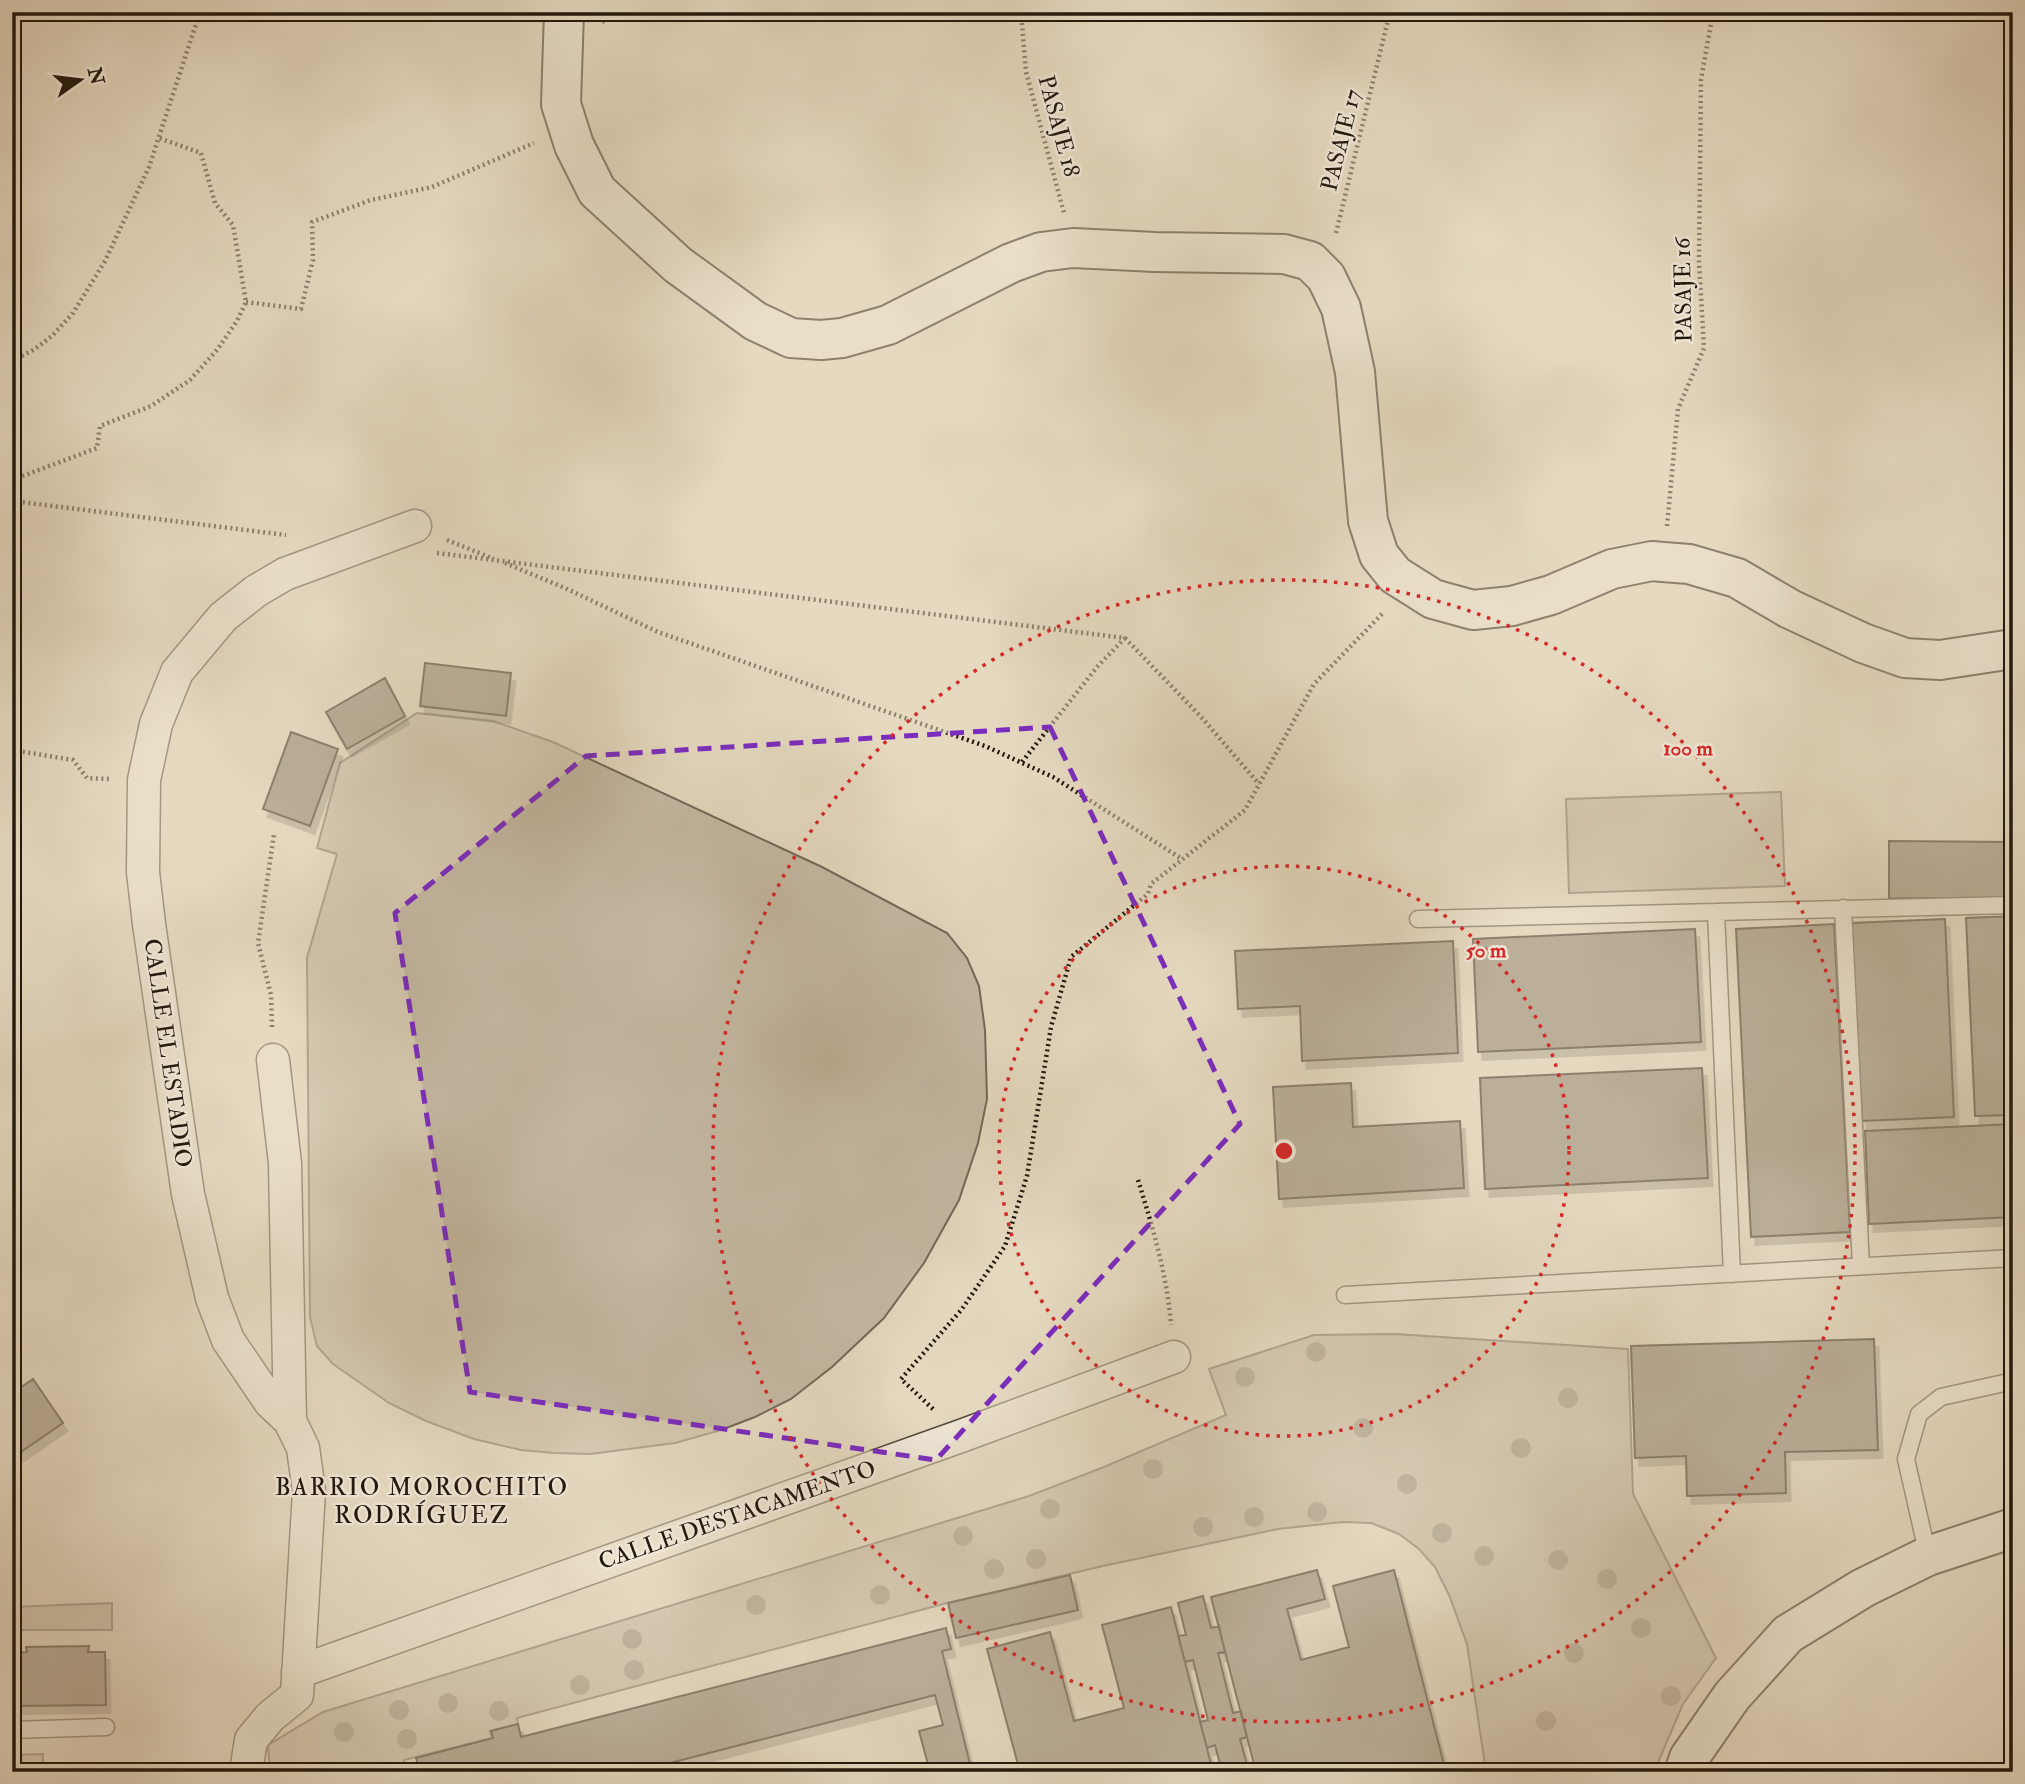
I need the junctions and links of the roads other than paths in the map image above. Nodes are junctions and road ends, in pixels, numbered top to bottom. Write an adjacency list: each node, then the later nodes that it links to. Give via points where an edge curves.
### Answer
1 (564, 12): 3 (main road, via 561,104 573,145 597,191 678,265 755,321 792,338 842,338 888,325 1011,262 1041,252 1073,248 1284,254 1310,261 1326,277 1341,308 1355,372 1368,521 1379,555 1395,575 1433,599 1473,610 1513,606 1612,569 1652,561 1689,564 1737,578 1790,609 1905,658 1940,660)
2 (420, 539): 15 (street, CALLE EL ESTADIO, via 285,574 223,617 177,672 156,724 144,780 143,872 188,1194 212,1298 228,1340 270,1402)
3 (2013, 649)
4 (2013, 905): 5 (lane)
5 (1843, 908): 6 (lane); 10 (lane)
6 (1716, 912): 7 (lane); 11 (lane)
7 (1418, 919)
8 (273, 1060): 15 (street, via 285,1163)
9 (2013, 1258): 10 (lane)
10 (1861, 1266): 11 (lane)
11 (1732, 1273): 12 (lane)
12 (1345, 1295)
13 (1174, 1357): 18 (street, CALLE DESTACAMENTO)
14 (2013, 1381): 17 (lane, via 1941,1397 1919,1414 1906,1459)
15 (290, 1421): 18 (street, CALLE EL ESTADIO, via 303,1448 309,1491)
16 (2013, 1528): 17 (main road)
17 (1927, 1556): 22 (main road, via 1788,1634 1732,1696)
18 (298, 1683): 21 (street, CALLE DESTACAMENTO, via 251,1740)
19 (106, 1727): 20 (lane)
20 (12, 1730)
21 (246, 1772)
22 (1684, 1772)

